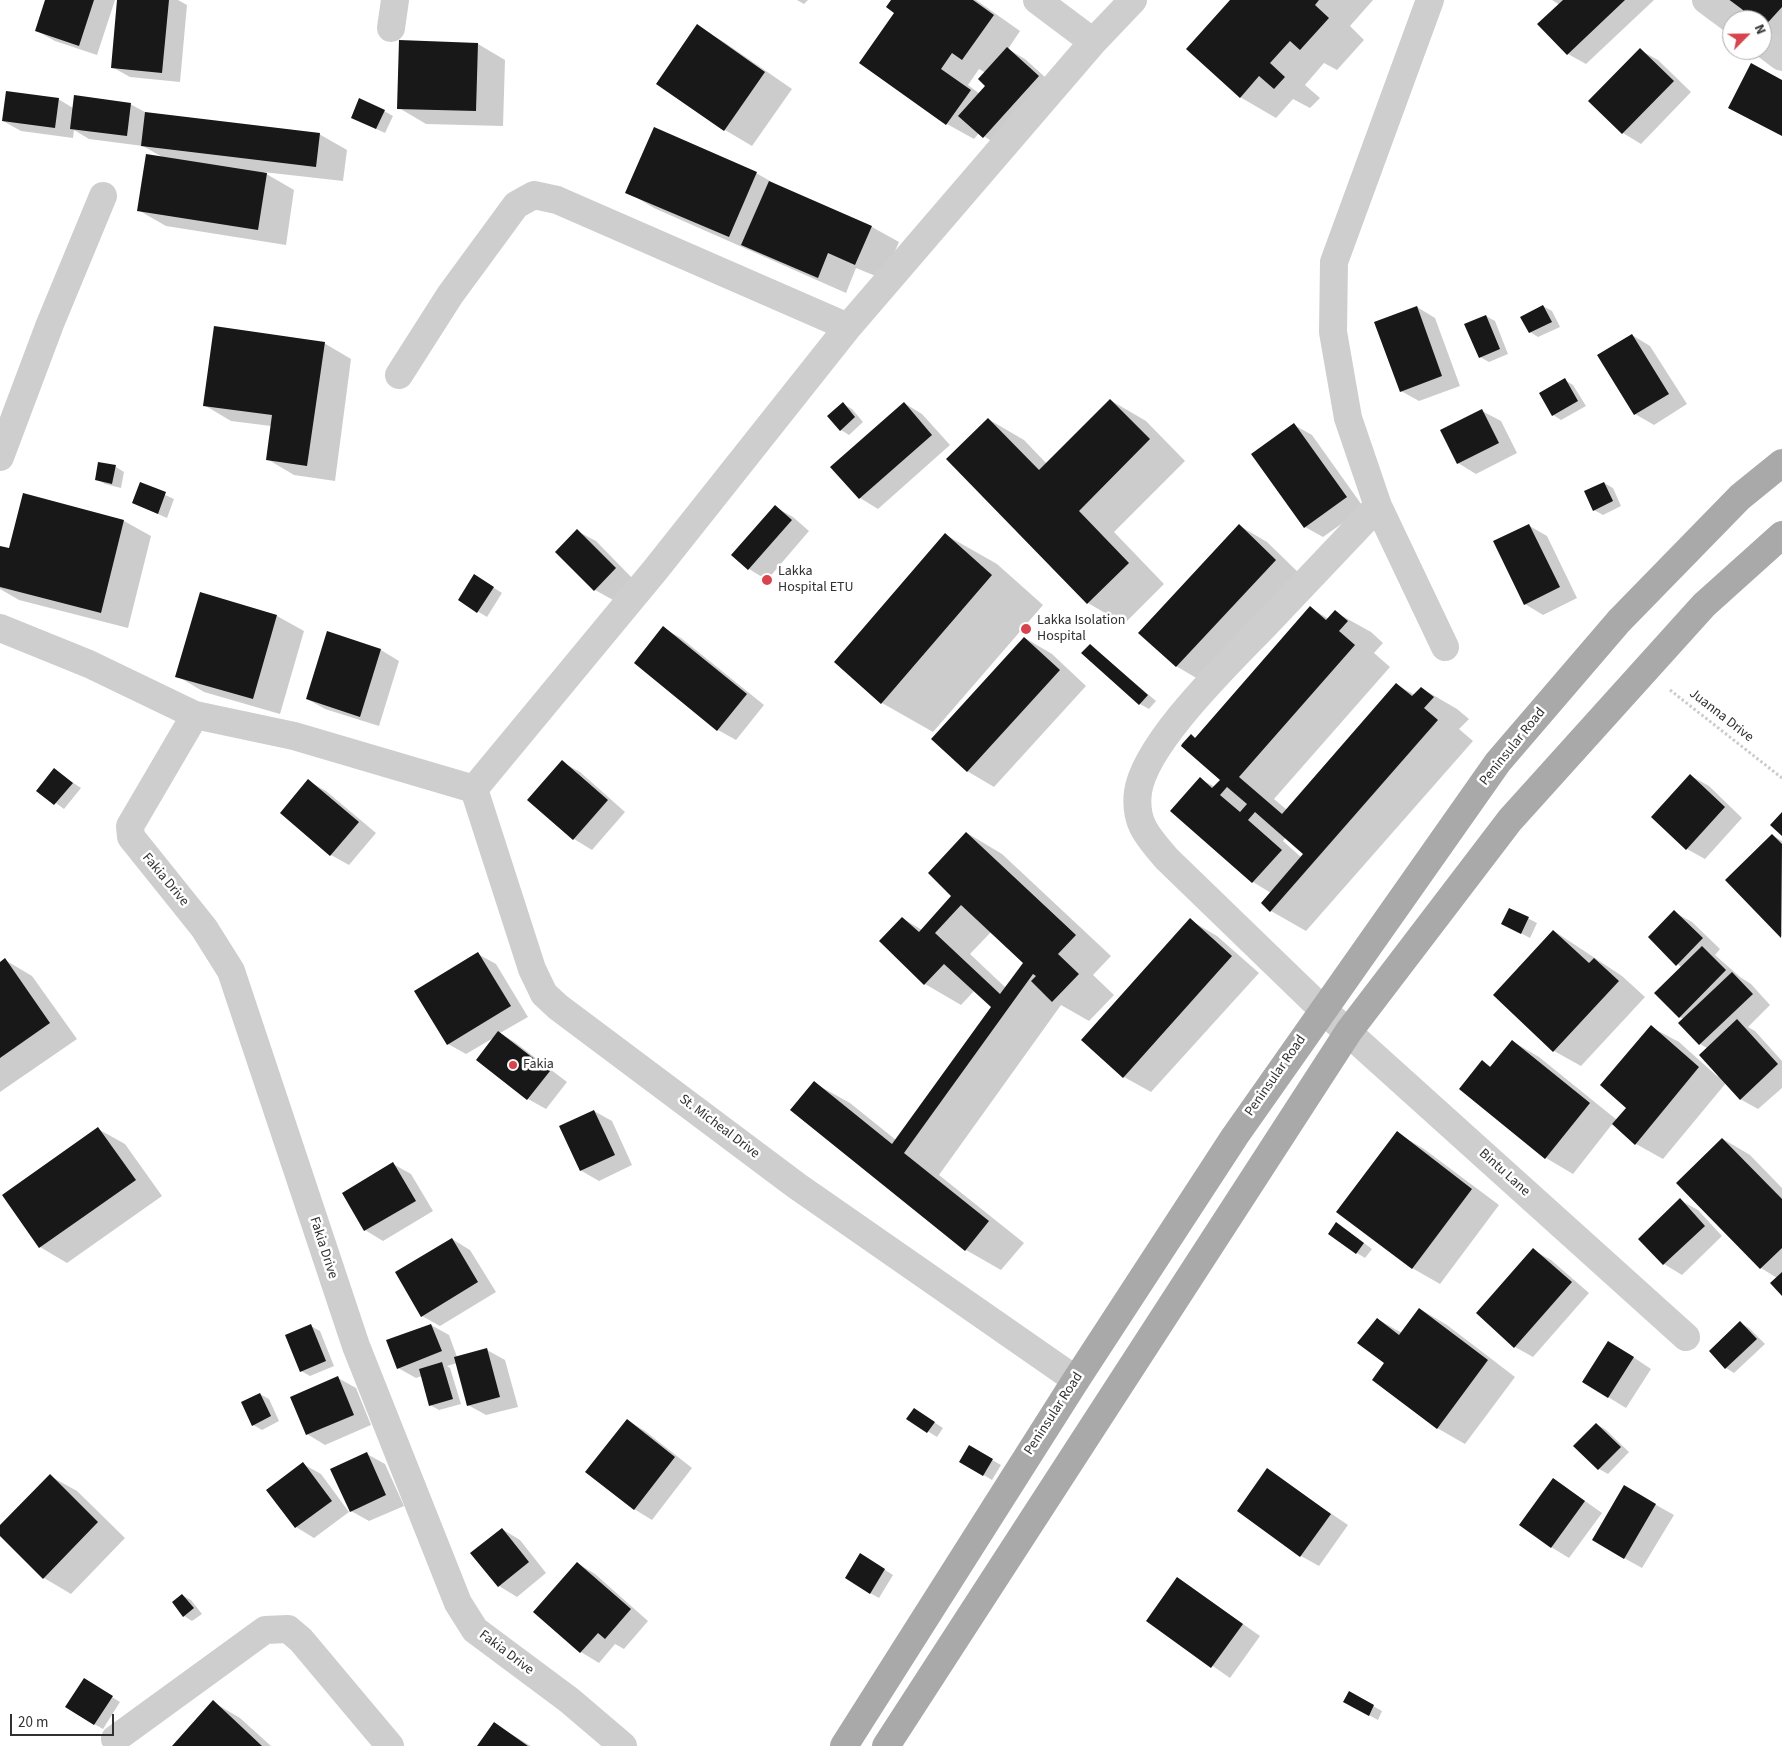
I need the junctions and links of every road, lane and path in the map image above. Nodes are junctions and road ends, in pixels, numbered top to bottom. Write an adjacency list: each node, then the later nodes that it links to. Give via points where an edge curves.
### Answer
1 (395, 0): 7 (street)
2 (1037, 0): 8 (street)
3 (1133, 0): 8 (street)
4 (1430, 0): 14 (street, via 1334,262 1333,332 1346,408)
5 (1706, 0): 6 (street)
6 (1722, 12)
7 (391, 28)
8 (1093, 42): 10 (street)
9 (103, 196): 12 (street)
10 (848, 326): 11 (street, via 557,200 534,196 516,205 450,295); 21 (street, via 656,569)
11 (399, 375)
12 (0, 457)
13 (1782, 463): 22 (main road, Peninsular Road, via 1740,497 1619,621 1498,762)
14 (1378, 506): 17 (street); 22 (street, Bintu Lane, via 1194,699 1150,759 1138,792 1138,820 1167,859)
15 (1782, 535): 18 (main road, via 1704,605)
16 (0, 628): 19 (street, via 88,664)
17 (1445, 647)
18 (1646, 671): 20 (path, Juanna Drive); 23 (main road, via 1510,820)
19 (195, 715): 21 (street, via 294,736); 28 (street, Fakia Drive, via 130,826 131,837 204,928 231,971 356,1346 458,1603 475,1630 569,1700)
20 (1782, 778)
21 (474, 788): 25 (street, St. Micheal Drive, via 532,969 544,994 798,1186)
22 (1322, 1009): 23 (street, Bintu Lane); 25 (main road, Peninsular Road)
23 (1348, 1031): 24 (street, Bintu Lane); 30 (main road)
24 (1686, 1337)
25 (1076, 1380): 29 (main road, Peninsular Road)
26 (115, 1739): 27 (street, via 265,1630 288,1629 301,1640)
27 (390, 1746)
28 (623, 1746)
29 (844, 1746)
30 (886, 1746)

